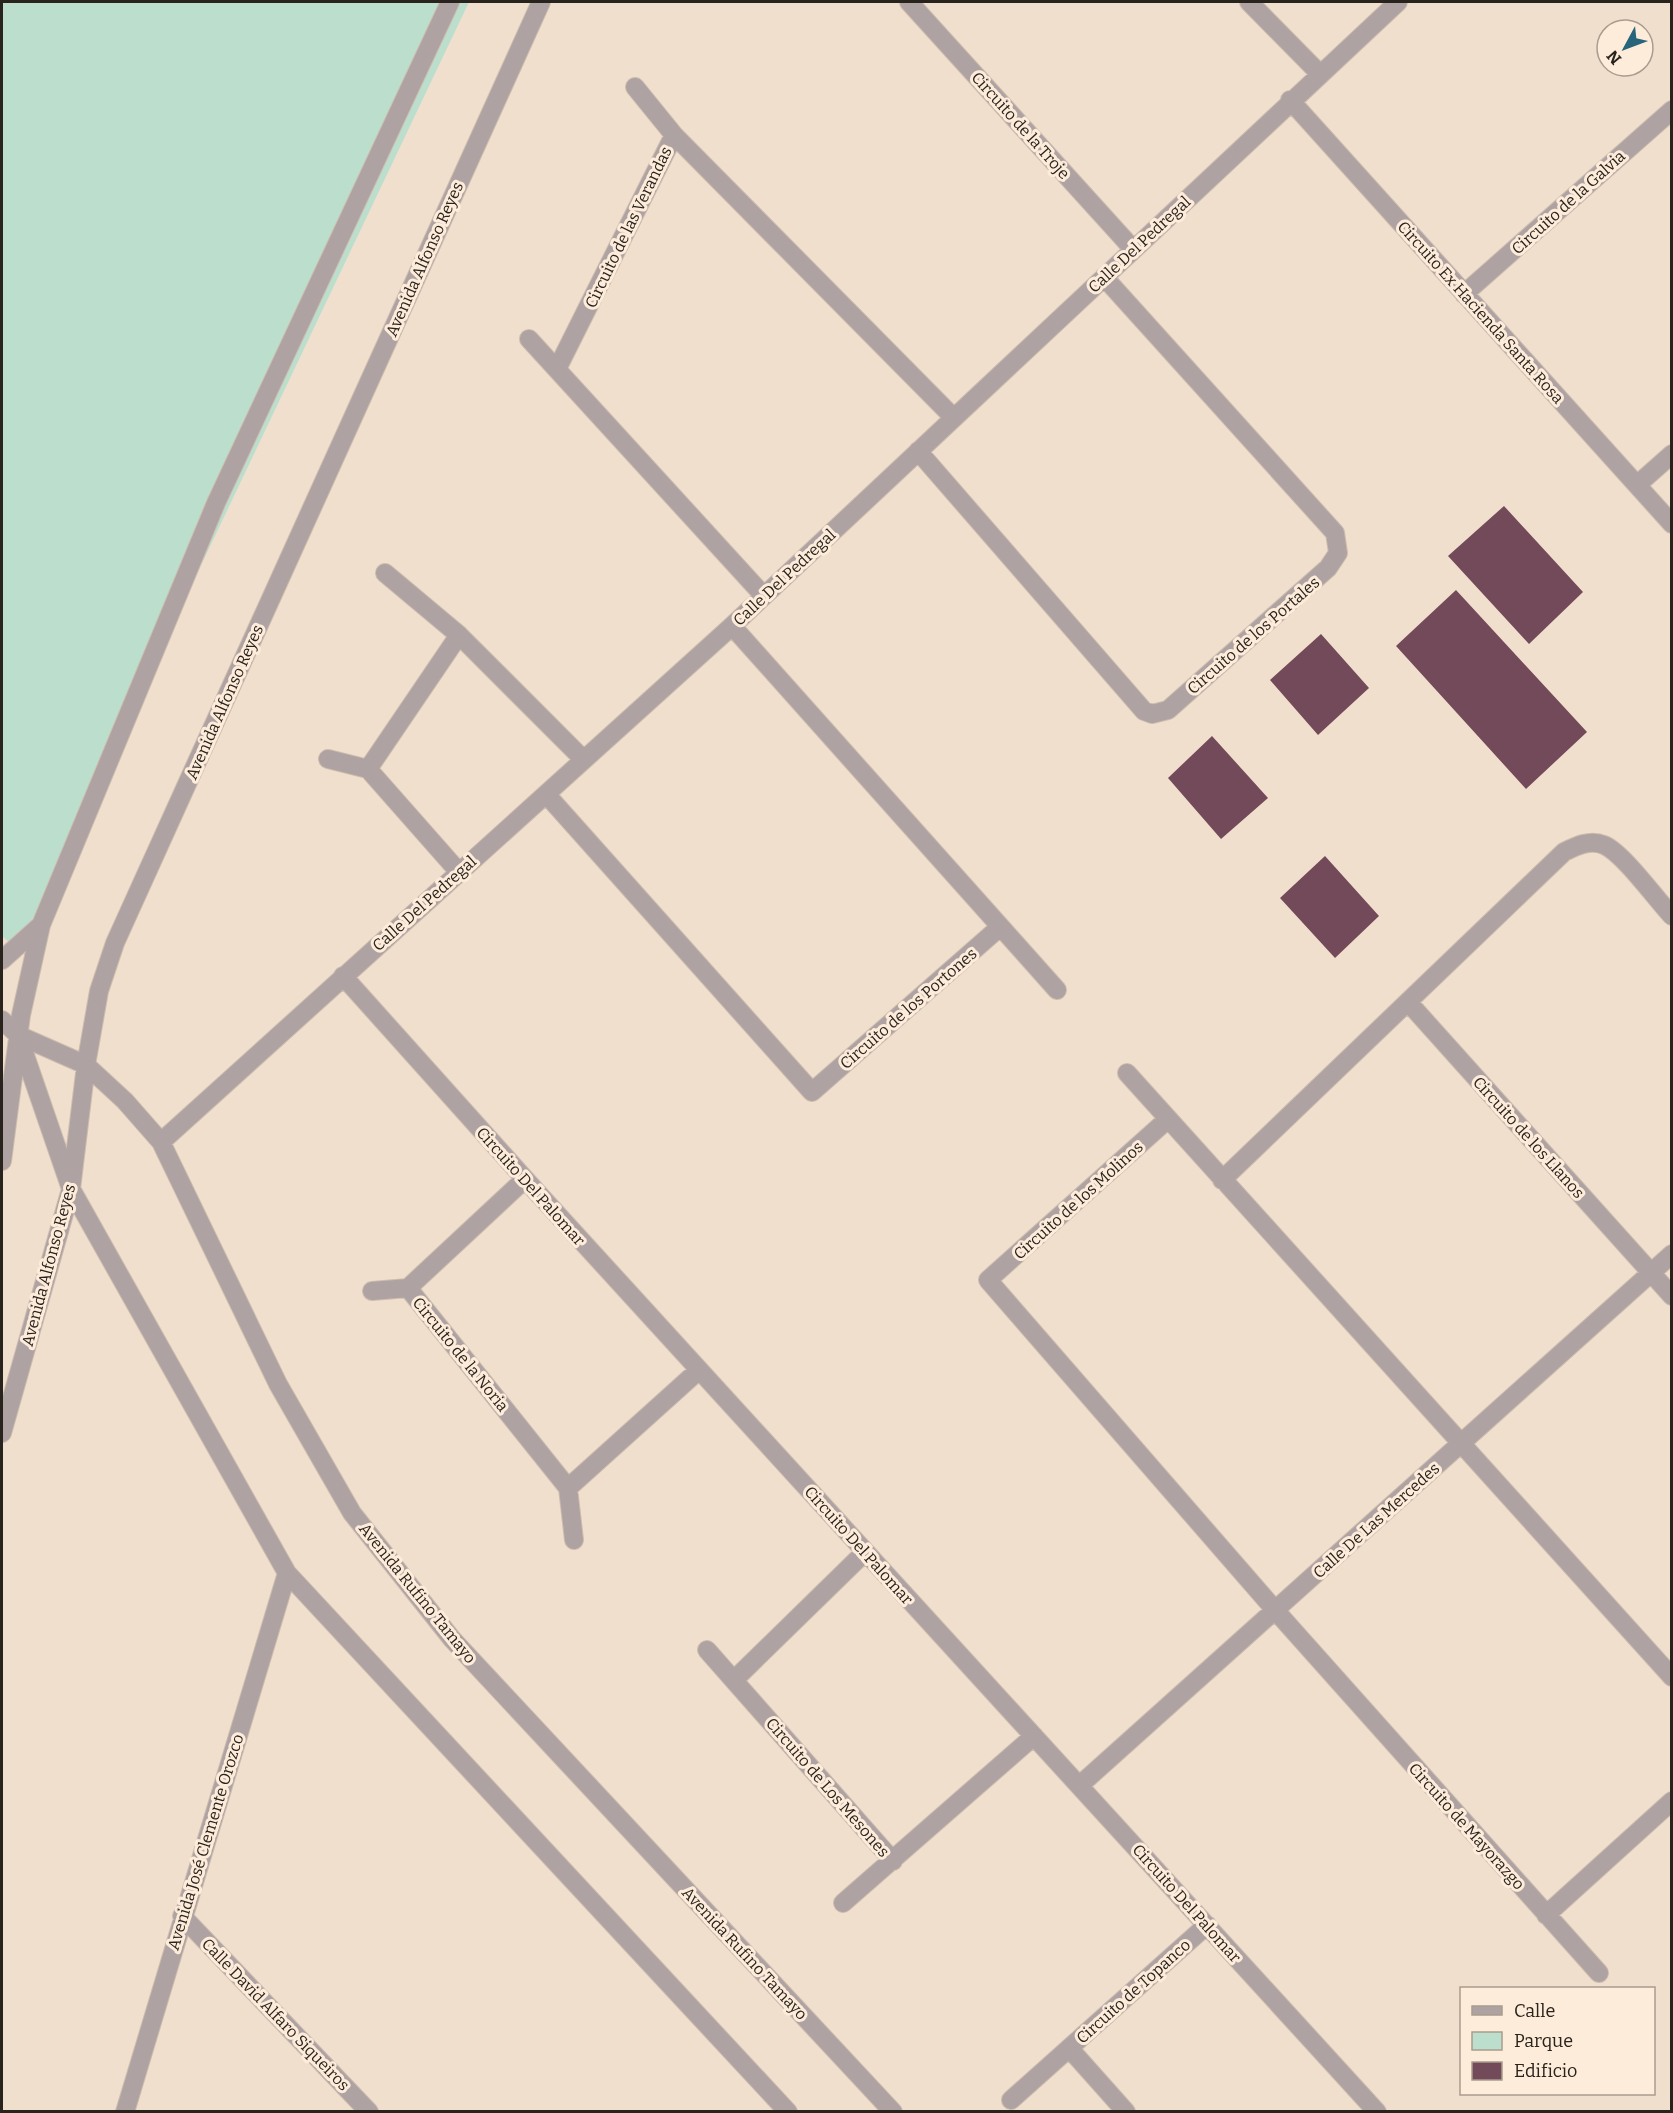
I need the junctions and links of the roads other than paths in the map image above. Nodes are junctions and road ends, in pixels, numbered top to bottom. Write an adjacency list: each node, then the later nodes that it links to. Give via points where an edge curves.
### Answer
1 (450, 2): 31 (street, via 216,503)
2 (541, 2): 39 (street, Avenida Alfonso Reyes, via 116,943 99,991)
3 (909, 2): 11 (street, Circuito de la Troje)
4 (1249, 2): 6 (street)
5 (1398, 2): 6 (street, Calle Del Pedregal)
6 (1320, 74): 8 (street, Calle Del Pedregal)
7 (635, 87): 10 (street)
8 (1290, 100): 11 (street, Calle Del Pedregal); 13 (street, Circuito Ex Hacienda Santa Rosa)
9 (1671, 110): 13 (street, Circuito de la Galvia)
10 (674, 135): 15 (street, Circuito de las Verandas); 16 (street, Circuito de las Verandas)
11 (1134, 249): 12 (street, Calle Del Pedregal)
12 (1104, 277): 16 (street, Calle Del Pedregal); 17 (street, Circuito de los Portales, via 1335,533 1338,553 1328,568 1168,710 1152,714 1144,711)
13 (1464, 294): 19 (street, Circuito Ex Hacienda Santa Rosa)
14 (530, 339): 15 (street)
15 (558, 367): 22 (street)
16 (954, 418): 17 (street, Calle Del Pedregal)
17 (918, 451): 22 (street, Calle Del Pedregal)
18 (1671, 454): 19 (street)
19 (1637, 485): 20 (street, Circuito Ex Hacienda Santa Rosa)
20 (1671, 524)
21 (385, 573): 24 (street)
22 (764, 596): 23 (street, Calle Del Pedregal)
23 (732, 626): 26 (street, Calle Del Pedregal); 32 (street)
24 (459, 635): 26 (street); 27 (street)
25 (328, 759): 27 (street)
26 (584, 760): 28 (street, Calle Del Pedregal)
27 (368, 769): 29 (street)
28 (546, 794): 29 (street, Calle Del Pedregal); 32 (street, Circuito de los Portones, via 812,1092)
29 (458, 871): 34 (street, Calle Del Pedregal)
30 (1671, 916): 36 (street, via 1617,854 1604,845 1590,843 1564,852)
31 (41, 926): 33 (street); 38 (street)
32 (1000, 927): 35 (street)
33 (2, 960)
34 (343, 976): 42 (street, Calle Del Pedregal); 44 (street, Circuito Del Palomar)
35 (1057, 990)
36 (1408, 1002): 45 (street); 48 (street, Circuito de los Llanos)
37 (2, 1020): 38 (street, Avenida Rufino Tamayo)
38 (18, 1035): 39 (street, Avenida Rufino Tamayo); 43 (street); 46 (street, Avenida Rufino Tamayo)
39 (86, 1065): 42 (street, Avenida Rufino Tamayo); 46 (street, Avenida Alfonso Reyes)
40 (1127, 1073): 41 (street)
41 (1168, 1119): 45 (street); 59 (street, Circuito de los Molinos, via 988,1280)
42 (161, 1142): 77 (street, Avenida Rufino Tamayo, via 278,1384 352,1513 452,1639)
43 (2, 1161)
44 (525, 1179): 49 (street, Circuito de la Noria); 52 (street, Circuito Del Palomar)
45 (1222, 1180): 54 (street)
46 (71, 1189): 53 (street, Avenida Alfonso Reyes); 58 (street, Avenida Rufino Tamayo)
47 (1671, 1254): 48 (street, Calle De Las Mercedes)
48 (1651, 1273): 51 (street, Circuito de los Llanos); 54 (street, Calle De Las Mercedes)
49 (408, 1288): 50 (street); 55 (street, Circuito de la Noria)
50 (372, 1291)
51 (1671, 1296)
52 (699, 1370): 55 (street); 57 (street, Circuito Del Palomar)
53 (2, 1433)
54 (1461, 1443): 59 (street, Calle De Las Mercedes); 61 (street)
55 (568, 1488): 56 (street)
56 (573, 1540)
57 (865, 1552): 62 (street); 63 (street, Circuito Del Palomar)
58 (287, 1573): 69 (street, Avenida José Clemente Orozco); 76 (street, Avenida Rufino Tamayo)
59 (1275, 1610): 64 (street, Calle De Las Mercedes); 68 (street, Circuito de Mayorazgo)
60 (707, 1650): 62 (street, Circuito de Los Mesones)
61 (1671, 1677)
62 (734, 1680): 66 (street, Circuito de Los Mesones)
63 (1034, 1736): 64 (street, Circuito Del Palomar); 66 (street, Circuito de Los Mesones)
64 (1080, 1785): 70 (street, Circuito Del Palomar)
65 (1671, 1802): 68 (street)
66 (893, 1861): 67 (street)
67 (843, 1903)
68 (1546, 1915): 71 (street, Circuito de Mayorazgo)
69 (182, 1916): 74 (street, Avenida José Clemente Orozco); 75 (street, Calle David Alfaro Siqueiros)
70 (1207, 1926): 72 (street, Circuito de Topanco); 79 (street, Circuito Del Palomar)
71 (1599, 1973)
72 (1069, 2048): 73 (street); 78 (street, Circuito de Topanco)
73 (1011, 2100)
74 (125, 2112)
75 (369, 2112)
76 (788, 2112)
77 (893, 2112)
78 (1126, 2112)
79 (1377, 2112)

